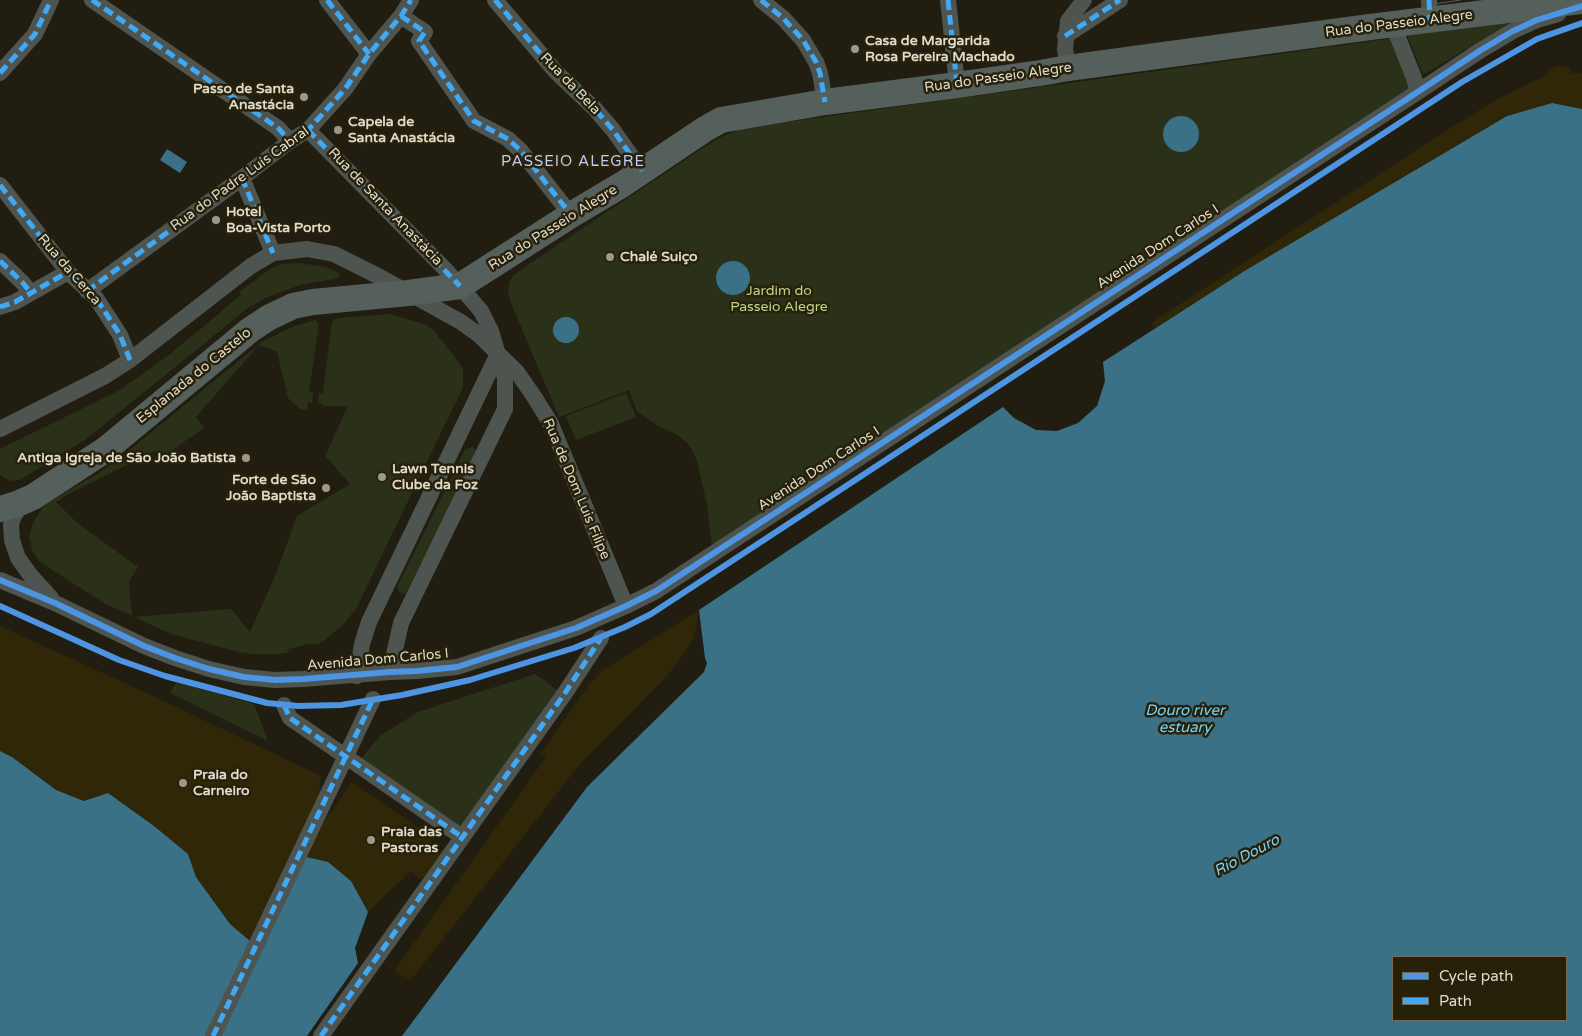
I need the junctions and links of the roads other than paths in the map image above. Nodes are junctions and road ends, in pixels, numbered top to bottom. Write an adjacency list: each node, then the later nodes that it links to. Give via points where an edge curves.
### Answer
1 (51, 0): 18 (street, via 35,34)
2 (92, 0): 23 (street, via 278,128)
3 (327, 0): 16 (street)
4 (411, 0): 13 (street, Rua do Padre Luís Cabral)
5 (495, 0): 24 (street, Rua da Bela, via 556,72 595,109)
6 (761, 0): 21 (street, via 803,40 820,73)
7 (948, 0): 19 (street)
8 (1084, 0): 15 (street, via 1068,21)
9 (1120, 0): 15 (street)
10 (1582, 1): 12 (main road, Rua do Passeio Alegre)
11 (1582, 6): 20 (street, Avenida Dom Carlos I, via 1513,31)
12 (1430, 10): 14 (main road, Rua do Passeio Alegre)
13 (401, 16): 16 (street, Rua do Padre Luís Cabral); 27 (street, via 425,32 419,41 474,121 508,139 521,151)
14 (1393, 25): 17 (main road, Rua do Passeio Alegre); 20 (street)
15 (1065, 36): 17 (street)
16 (368, 54): 22 (street, Rua do Padre Luís Cabral, via 345,89)
17 (1068, 68): 19 (main road, Rua do Passeio Alegre)
18 (0, 73)
19 (957, 85): 21 (main road, Rua do Passeio Alegre)
20 (1418, 92): 43 (street, Avenida Dom Carlos I, via 656,591)
21 (825, 102): 24 (main road, Rua do Passeio Alegre, via 721,120)
22 (308, 130): 23 (street, Rua do Padre Luís Cabral); 31 (street, Rua de Santa Anastácia)
23 (290, 141): 25 (street, Rua do Padre Luís Cabral)
24 (642, 171): 27 (main road, Rua do Passeio Alegre)
25 (242, 178): 28 (street); 32 (street, Rua do Padre Luís Cabral)
26 (0, 185): 30 (street, Rua da Cerca)
27 (571, 215): 31 (main road, Rua do Passeio Alegre)
28 (273, 253): 34 (street, via 307,249 334,254); 37 (street, via 251,266)
29 (0, 261): 33 (street)
30 (68, 272): 32 (street, Rua da Cerca); 33 (street)
31 (460, 286): 34 (main road, Esplanada do Castelo); 36 (street, via 481,310 492,331)
32 (87, 291): 37 (street, Rua da Cerca, via 96,298 120,335)
33 (31, 293): 35 (street)
34 (408, 293): 36 (street, via 461,322); 39 (main road, Esplanada do Castelo, via 312,302 293,306 268,318 105,450)
35 (0, 307)
36 (498, 354): 43 (street, Rua de Dom Luis Filipe, via 516,372 551,424); 45 (street, via 505,378 505,409 401,623); 46 (street, via 373,614 362,644)
37 (130, 360): 38 (street)
38 (0, 429)
39 (33, 497): 40 (main road, Esplanada do Castelo); 42 (street, Avenida Dom Carlos I, via 13,518 12,540 22,564)
40 (0, 509)
41 (0, 580): 42 (street, Avenida Dom Carlos I)
42 (55, 603): 46 (street, Avenida Dom Carlos I, via 144,646 209,669 275,680)
43 (626, 606): 45 (street, Avenida Dom Carlos I, via 576,628 457,667)
44 (601, 638): 50 (street)
45 (390, 672): 46 (street, Avenida Dom Carlos I)
46 (358, 676)
47 (373, 700): 49 (street)
48 (284, 705): 49 (street, via 290,718)
49 (346, 757): 50 (street); 51 (street)
50 (462, 837): 52 (street)
51 (213, 1036)
52 (321, 1036)

